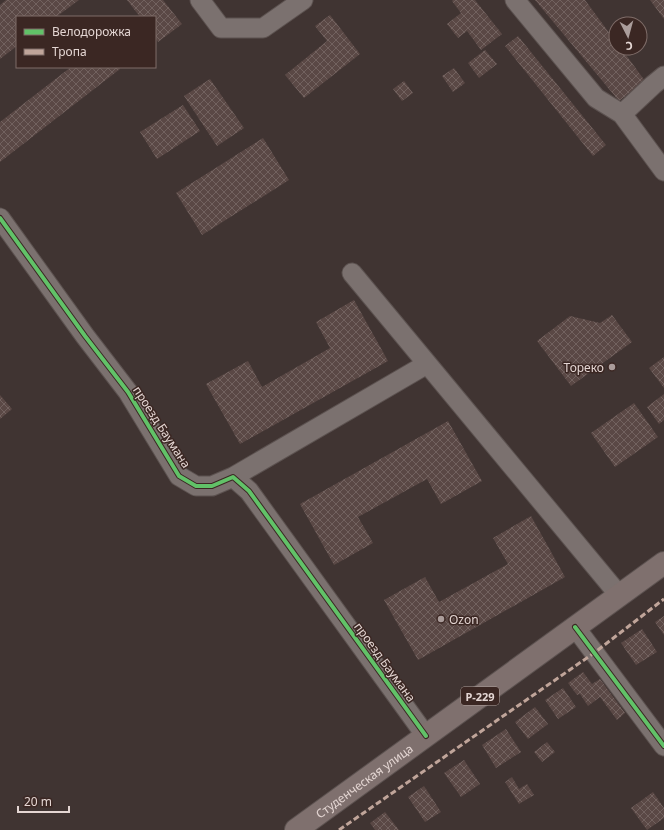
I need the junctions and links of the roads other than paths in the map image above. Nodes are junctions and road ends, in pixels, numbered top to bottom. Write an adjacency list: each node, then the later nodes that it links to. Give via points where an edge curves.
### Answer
1 (200, 0): 2 (street, via 221,28 263,28)
2 (302, 0)
3 (515, 0): 5 (street, via 596,98)
4 (664, 76): 5 (street)
5 (622, 114): 6 (street)
6 (664, 171)
7 (0, 218): 10 (street, проезд Баумана, via 128,392 179,476 196,486 212,486)
8 (352, 273): 9 (street)
9 (427, 364): 10 (street); 12 (street)
10 (233, 477): 14 (street, проезд Баумана, via 249,491)
11 (664, 563): 12 (main road, Студенческая улица / Р-229)
12 (619, 596): 13 (main road, Студенческая улица / Р-229)
13 (575, 627): 14 (main road, Студенческая улица / Р-229); 15 (street)
14 (426, 736): 16 (main road, Студенческая улица / Р-229)
15 (664, 746)
16 (296, 830)

